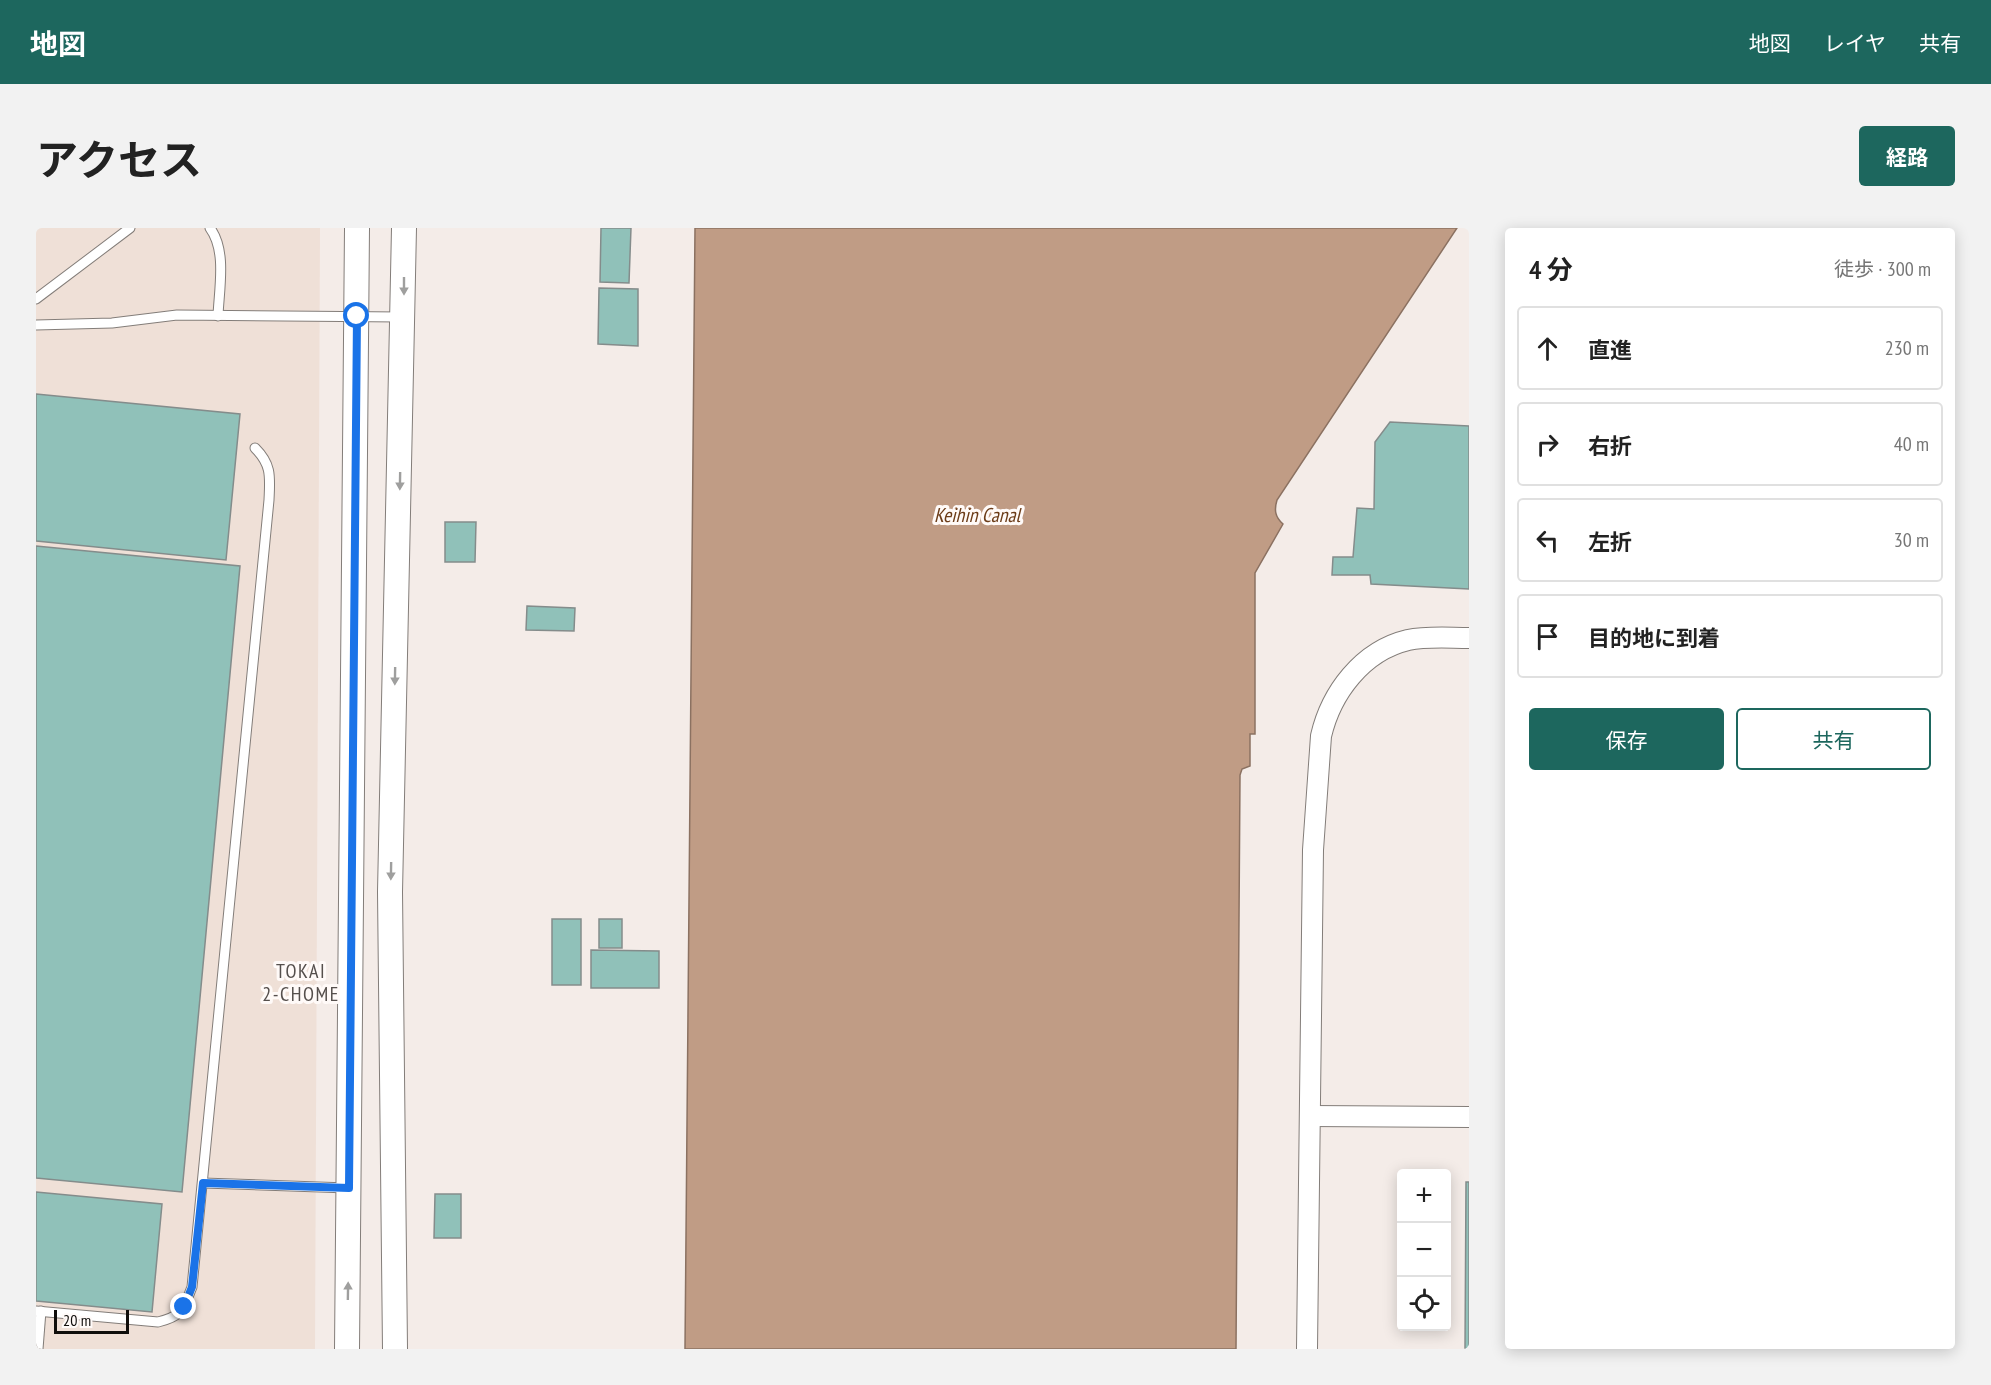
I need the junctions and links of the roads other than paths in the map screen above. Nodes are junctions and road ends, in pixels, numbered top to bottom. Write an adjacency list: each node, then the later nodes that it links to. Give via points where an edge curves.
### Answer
1 (130, 228): 5 (lane)
2 (210, 228): 6 (lane, via 220,253)
3 (357, 228): 7 (street)
4 (404, 228): 8 (street, one-way to 8)
5 (36, 300)
6 (218, 316): 7 (lane); 9 (lane, via 177,315 112,323)
7 (357, 316): 8 (lane); 15 (street)
8 (404, 317): 19 (street, one-way to 19, via 390,892)
9 (36, 325)
10 (255, 448): 14 (lane, via 265,459 270,476 269,500)
11 (1469, 638): 12 (street, via 1407,640 1389,648 1355,671 1340,689 1324,721 1313,850)
12 (1310, 1116): 13 (street); 20 (street)
13 (1469, 1117)
14 (203, 1183): 15 (lane); 16 (lane, via 192,1287 184,1307 174,1318 158,1322)
15 (349, 1188): 18 (street, one-way to 15)
16 (39, 1311): 17 (lane)
17 (38, 1349)
18 (347, 1349)
19 (395, 1349)
20 (1307, 1349)

